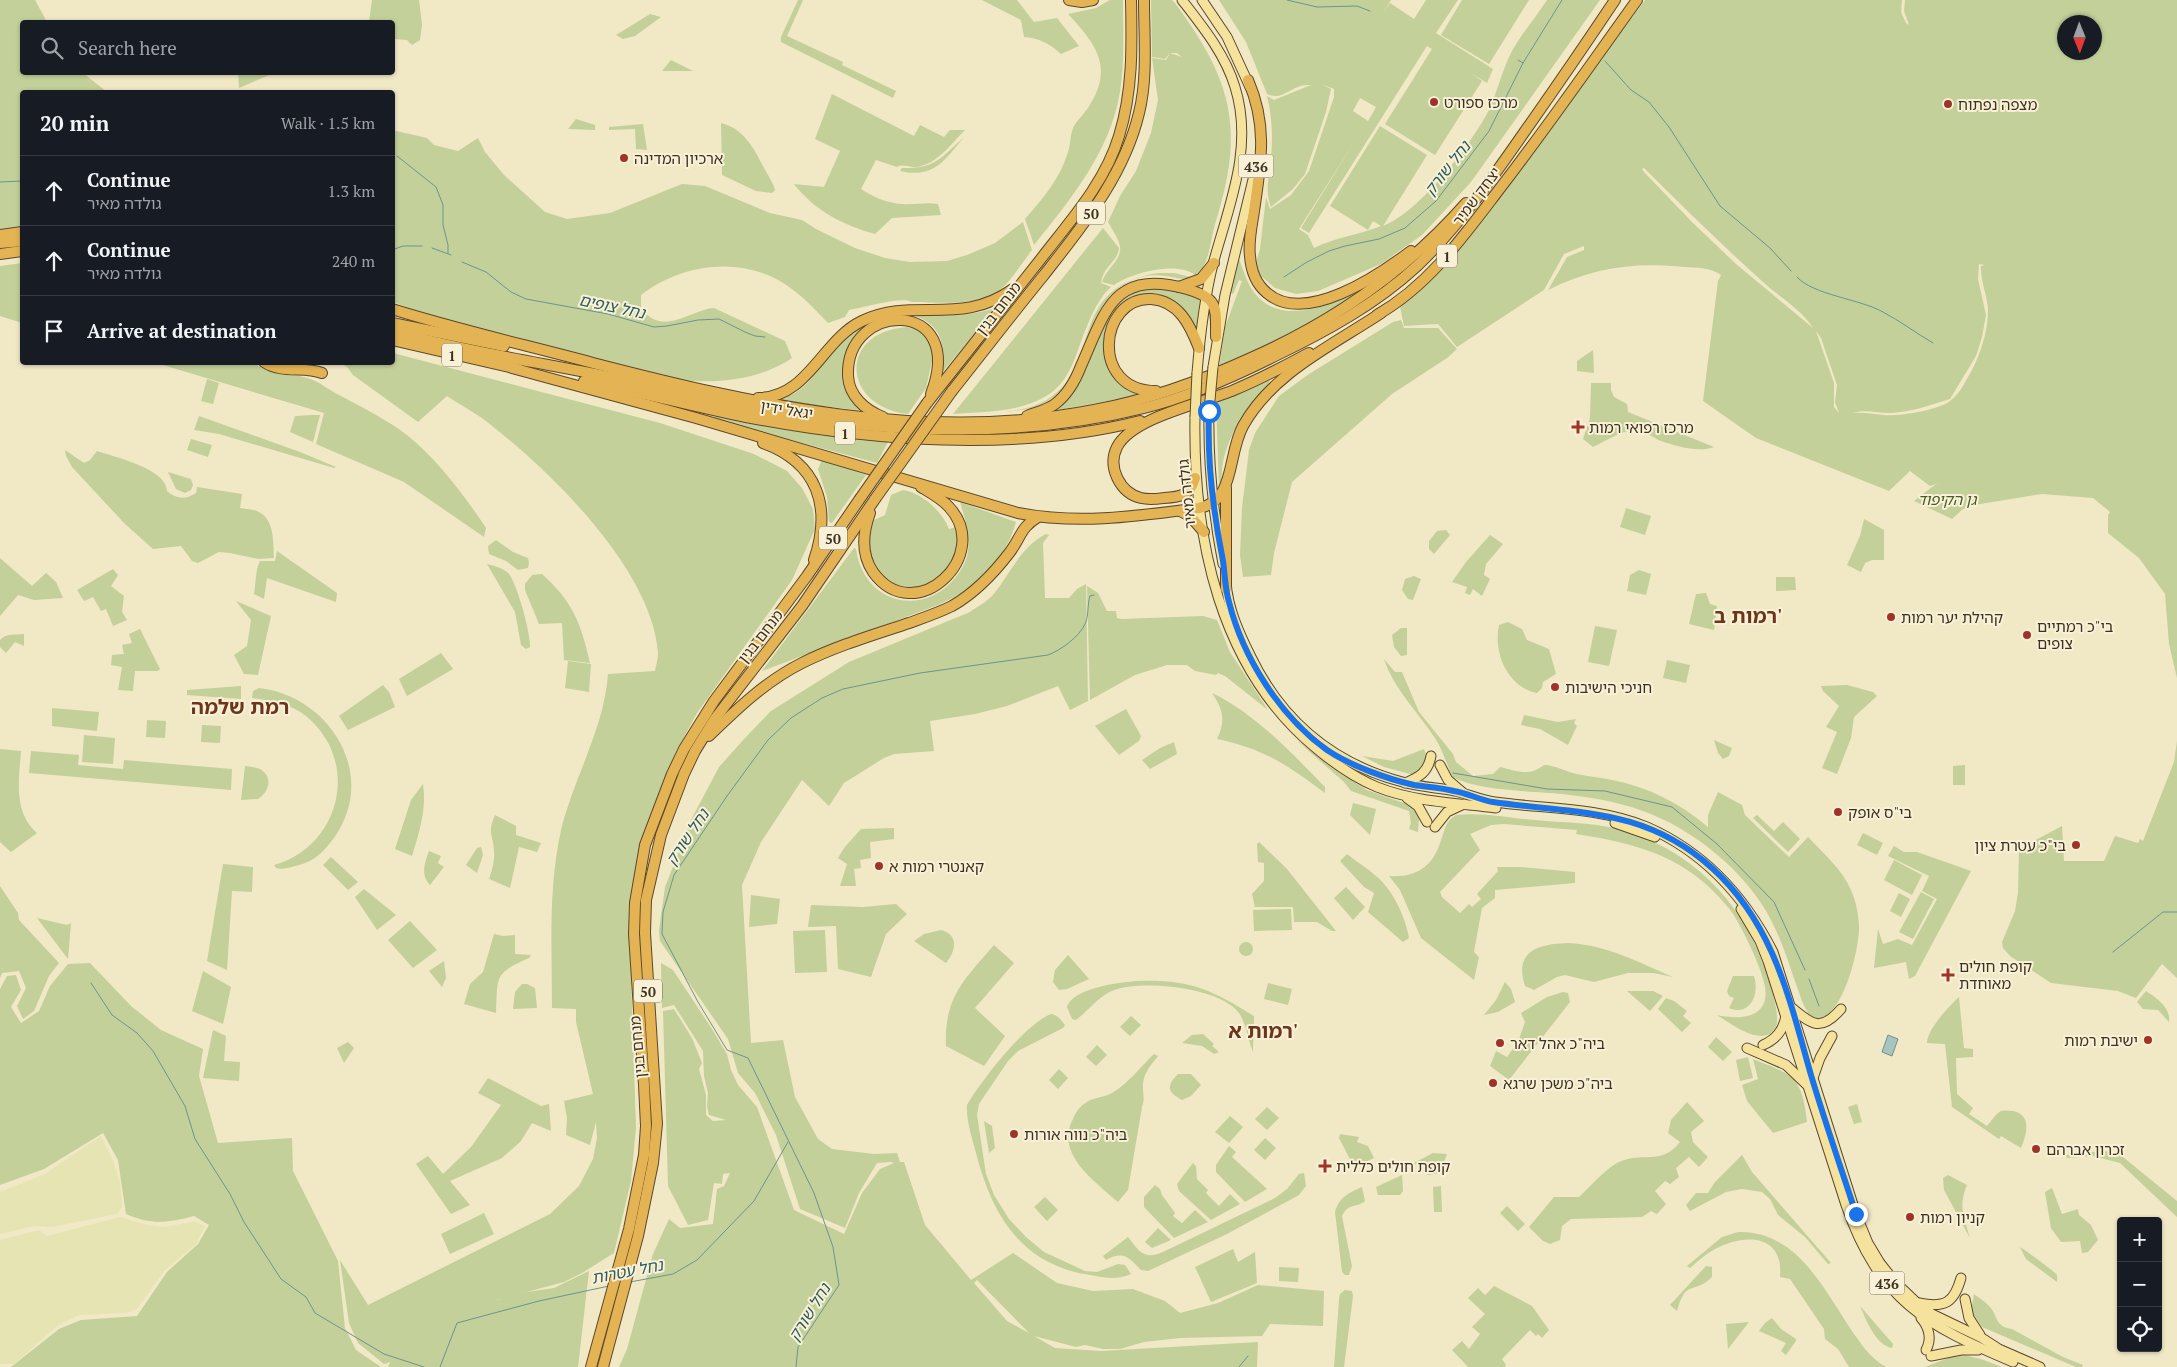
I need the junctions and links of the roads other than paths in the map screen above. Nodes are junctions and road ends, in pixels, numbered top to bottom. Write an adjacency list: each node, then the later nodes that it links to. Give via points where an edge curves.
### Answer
1 (1069, 0): 2 (highway)
2 (1093, 0)
3 (1131, 0): 19 (highway, מנחם בגין / 50, via 1129,89 1119,138 1093,190)
4 (1144, 0): 44 (highway, מנחם בגין / 50, bridge, via 1140,112 1112,183 952,391)
5 (1182, 0): 18 (main road, גולדה מאיר / 436, via 1223,59 1235,87 1242,121 1238,176)
6 (1202, 0): 9 (main road, גולדה מאיר / 436, via 1227,36)
7 (1615, 0): 10 (highway, יצחק שמיר / 1)
8 (1635, 4): 23 (highway, יצחק שמיר / 1, via 1458,244 1431,272)
9 (1248, 80): 11 (highway, via 1258,107 1262,136 1250,254 1254,276 1270,296 1298,304 1318,301 1344,291 1388,267); 26 (main road, גולדה מאיר / 436, via 1256,119 1256,168)
10 (1528, 127): 11 (highway); 36 (highway, יצחק שמיר / 1, via 1459,221 1400,281 1336,324 1292,348 1233,377)
11 (1445, 225): 34 (highway, via 1398,270 1298,336 1232,366)
12 (20, 232): 13 (highway)
13 (0, 235)
14 (20, 241): 15 (highway)
15 (0, 243)
16 (20, 252): 17 (highway)
17 (0, 254)
18 (1214, 264): 20 (highway, via 1201,279); 21 (main road, גולדה מאיר / 436)
19 (1033, 269): 33 (highway, מנחם בגין / 50); 35 (highway, via 1015,287 984,304 959,310 892,312 862,321 839,336 802,380 784,393 761,398)
20 (1180, 287): 21 (highway); 40 (highway, via 1148,284 1119,295 1103,314 1078,374 1062,398 1049,408)
21 (1206, 296): 26 (highway, via 1214,307); 28 (main road, גולדה מאיר / 436)
22 (395, 310): 29 (highway)
23 (1381, 313): 37 (highway, יצחק שמיר / 1, via 1275,371); 43 (highway, via 1272,388 1238,435)
24 (395, 323): 29 (highway, via 487,344)
25 (395, 332): 36 (highway, יגאל ידין / 1, via 758,410 898,428 1040,426 1143,408)
26 (1216, 337): 45 (main road, גולדה מאיר / 436, bridge, via 1209,411)
27 (395, 341): 31 (highway, יגאל ידין / 1)
28 (1199, 348): 34 (highway, via 1184,318 1167,302 1138,301 1117,318 1109,346 1111,362 1119,378 1133,388); 42 (main road, גולדה מאיר / 436, bridge)
29 (549, 352): 35 (highway)
30 (271, 365): 32 (highway)
31 (512, 368): 37 (highway, יגאל ידין / 1, via 760,420 885,436 974,439 1055,435 1130,423); 38 (highway)
32 (322, 373)
33 (935, 390): 39 (highway, via 938,352 929,332 914,322 897,319 867,330 853,349 850,360 851,389 865,408); 50 (highway, מנחם בגין / 50, bridge)
34 (1167, 390): 40 (highway, via 1096,410)
35 (711, 391): 39 (highway, via 822,413)
36 (1180, 397)
37 (1182, 409): 42 (highway, via 1127,434 1115,451 1114,471 1128,492 1147,500 1185,495)
38 (696, 418): 41 (highway); 50 (highway, via 772,446 786,454 809,476 821,507 822,524 820,541)
39 (894, 420): 40 (highway)
40 (1015, 420)
41 (900, 476): 44 (highway, via 941,499 960,525 962,542 958,558 940,583 931,589 910,593 892,588 876,576 868,561 864,542); 48 (highway)
42 (1196, 478): 46 (main road, גולדה מאיר / 436)
43 (1227, 481): 45 (highway, via 1222,495); 51 (highway)
44 (875, 499): 52 (highway, מנחם בגין / 50, via 802,606 725,706)
45 (1212, 504): 46 (highway); 51 (main road, גולדה מאיר / 436)
46 (1199, 508): 47 (highway); 49 (main road, גולדה מאיר / 436)
47 (1179, 511): 48 (highway, via 1091,520); 49 (highway, via 1190,516)
48 (1038, 517): 52 (highway, via 1022,530 1012,550 992,575 952,606 826,652 779,676 749,699)
49 (1204, 532): 57 (main road, גולדה מאיר / 436, via 1222,615 1244,660 1273,706 1301,735 1338,765 1365,781)
50 (807, 576): 73 (highway, מנחם בגין / 50, via 714,701 684,749 646,845 635,903 634,934 646,1126 644,1155 629,1229)
51 (1226, 589): 55 (main road, גולדה מאיר / 436, via 1242,639 1266,685 1286,711 1333,753)
52 (695, 751): 74 (highway, מנחם בגין / 50, via 661,835 646,900 647,978 657,1124 653,1163 638,1236)
53 (1431, 756): 55 (main road, via 1423,774)
54 (1440, 765): 56 (main road, via 1448,780)
55 (1405, 783): 56 (main road, גולדה מאיר / 436)
56 (1465, 794): 59 (main road, גולדה מאיר / 436, via 1488,801 1618,818 1679,844 1711,868 1745,904 1773,952)
57 (1402, 795): 58 (main road, גולדה מאיר / 436); 58 (main road, via 1418,806 1431,824)
58 (1464, 804): 61 (main road, גולדה מאיר / 436, via 1606,821 1649,834 1682,853 1722,886 1744,914 1764,951)
59 (1792, 1008): 60 (main road, via 1809,1021 1820,1024 1829,1022); 63 (main road, גולדה מאיר / 436)
60 (1841, 1009)
61 (1786, 1016): 63 (main road, גולדה מאיר / 436); 64 (main road, via 1781,1032)
62 (1832, 1036): 66 (main road)
63 (1800, 1044): 66 (main road, 436)
64 (1763, 1045)
65 (1747, 1048): 66 (main road, via 1786,1065)
66 (1811, 1083): 69 (main road, 436, via 1872,1251 1890,1276); 70 (main road, 436, via 1812,1098 1863,1247 1888,1285)
67 (1961, 1278): 69 (main road, via 1956,1294 1949,1301 1934,1305)
68 (1965, 1299): 71 (main road, via 1969,1318)
69 (1916, 1302): 71 (main road, 436, via 1932,1314)
70 (1918, 1314): 72 (main road, 436); 72 (main road, via 1927,1326 1928,1353)
71 (1982, 1338): 76 (main road, 436, via 2004,1352)
72 (1988, 1352): 75 (main road, 436)
73 (592, 1365)
74 (604, 1366)
75 (2024, 1367)
76 (2040, 1367)

